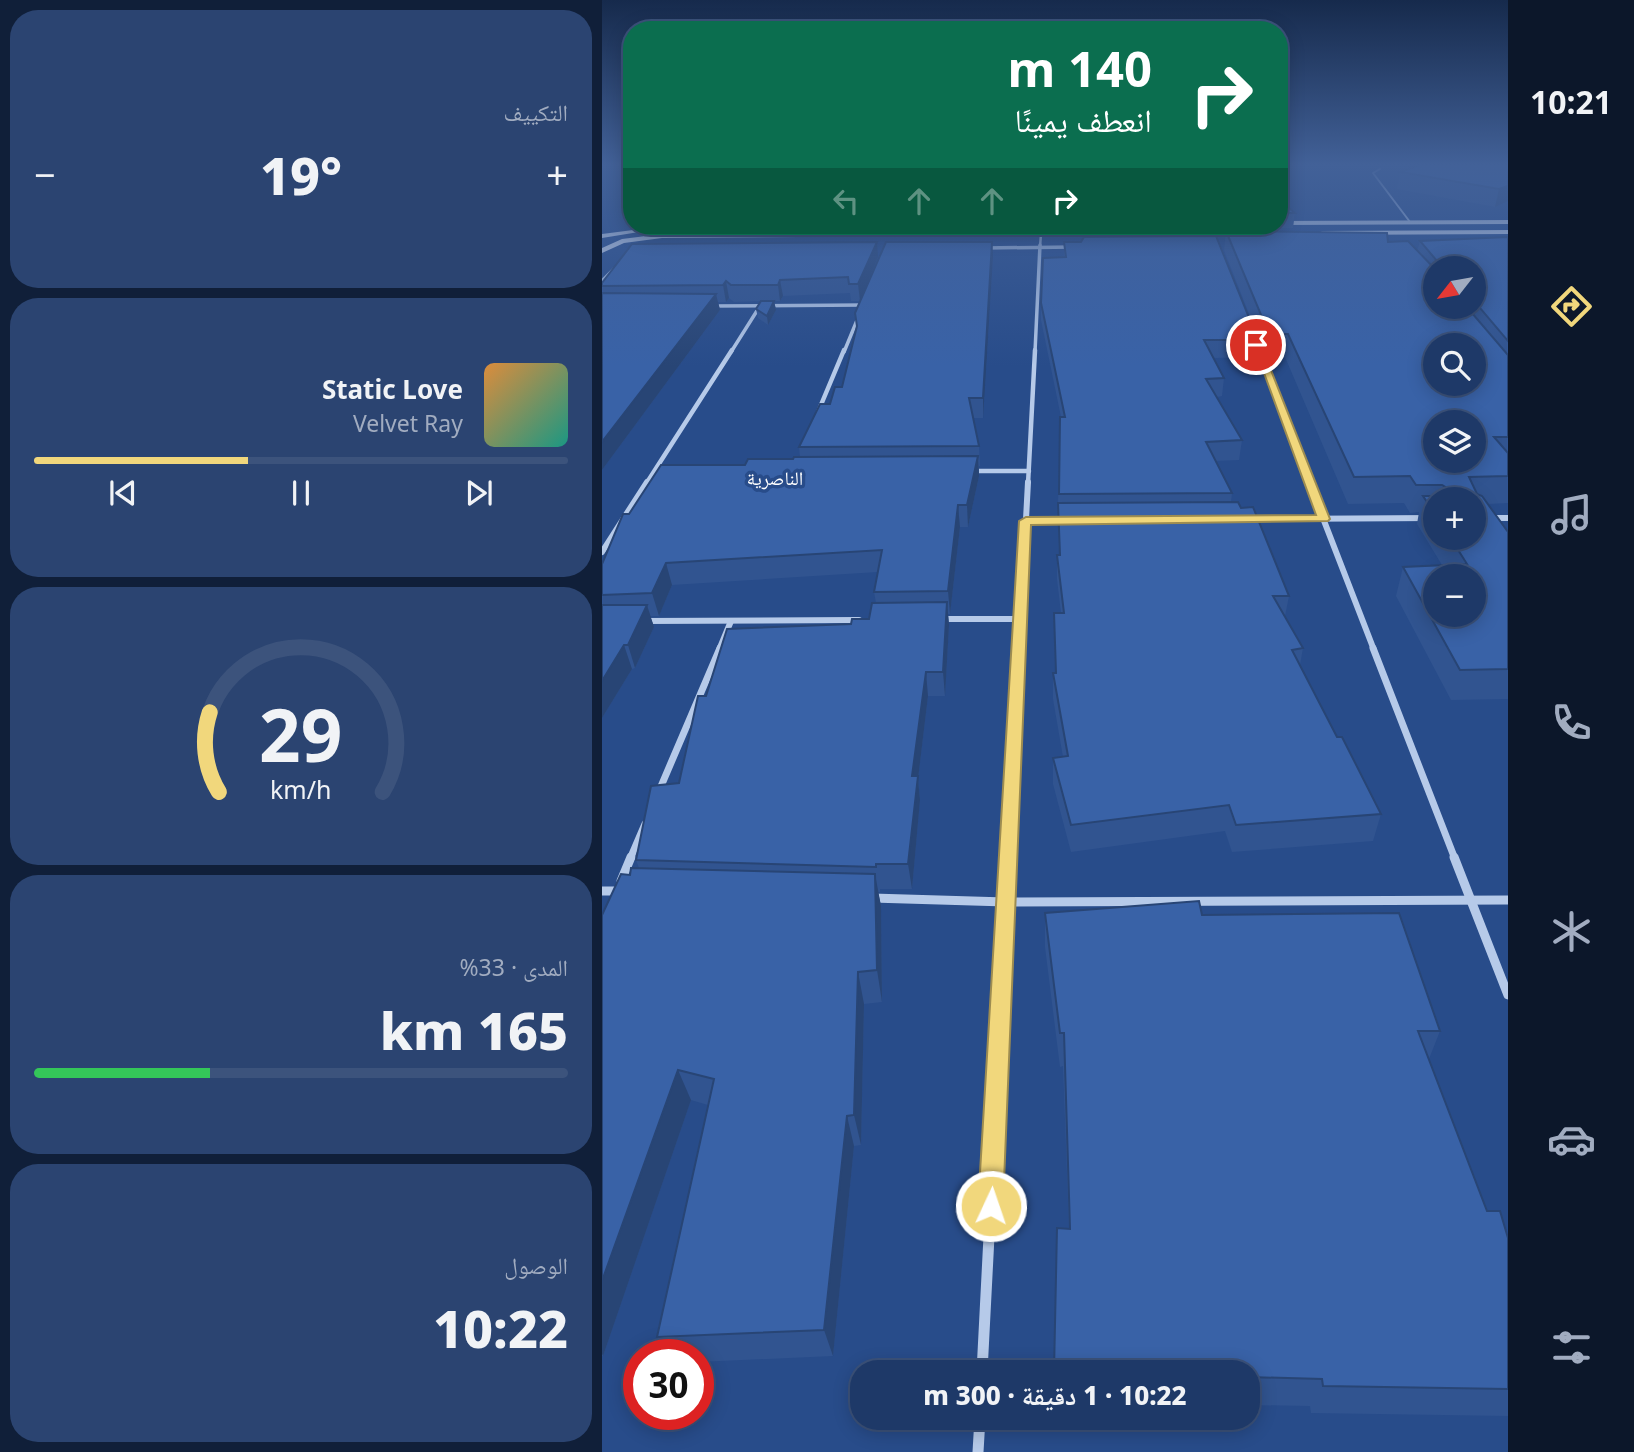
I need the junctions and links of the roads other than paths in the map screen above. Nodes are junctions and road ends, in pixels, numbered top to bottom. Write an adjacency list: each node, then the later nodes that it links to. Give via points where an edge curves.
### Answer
1 (1508, 232): 2 (street)
2 (1316, 233)
3 (623, 234): 6 (street)
4 (852, 235): 10 (street, via 662,236 622,242)
5 (1041, 235): 7 (street)
6 (602, 236)
7 (1040, 247): 8 (street); 9 (street); 20 (street)
8 (1081, 247)
9 (970, 248)
10 (602, 251)
11 (618, 264): 12 (street)
12 (602, 281)
13 (868, 294): 14 (street)
14 (863, 305): 16 (street); 18 (street)
15 (708, 306): 16 (street)
16 (760, 306): 21 (street)
17 (1248, 324): 27 (street)
18 (814, 421)
19 (959, 471): 20 (street)
20 (1029, 471): 29 (street)
21 (653, 473): 22 (street); 30 (street)
22 (665, 473)
23 (1423, 518): 27 (street)
24 (1486, 518): 25 (street)
25 (1508, 518)
26 (1242, 519): 27 (street)
27 (1324, 519): 42 (street)
28 (1080, 520): 29 (street)
29 (1026, 521): 32 (street)
30 (602, 552)
31 (938, 619): 32 (street)
32 (1021, 619): 44 (street)
33 (869, 620): 35 (street)
34 (641, 621): 35 (street)
35 (731, 621): 36 (street)
36 (655, 801)
37 (649, 814): 39 (street)
38 (602, 891): 39 (street)
39 (617, 891): 40 (street); 45 (street)
40 (631, 891)
41 (867, 898): 44 (street)
42 (1471, 900): 43 (street); 44 (street); 46 (street)
43 (1508, 900)
44 (1006, 902): 47 (street)
45 (612, 903)
46 (1508, 995)
47 (983, 1360)
48 (979, 1430): 49 (street)
49 (978, 1452)

